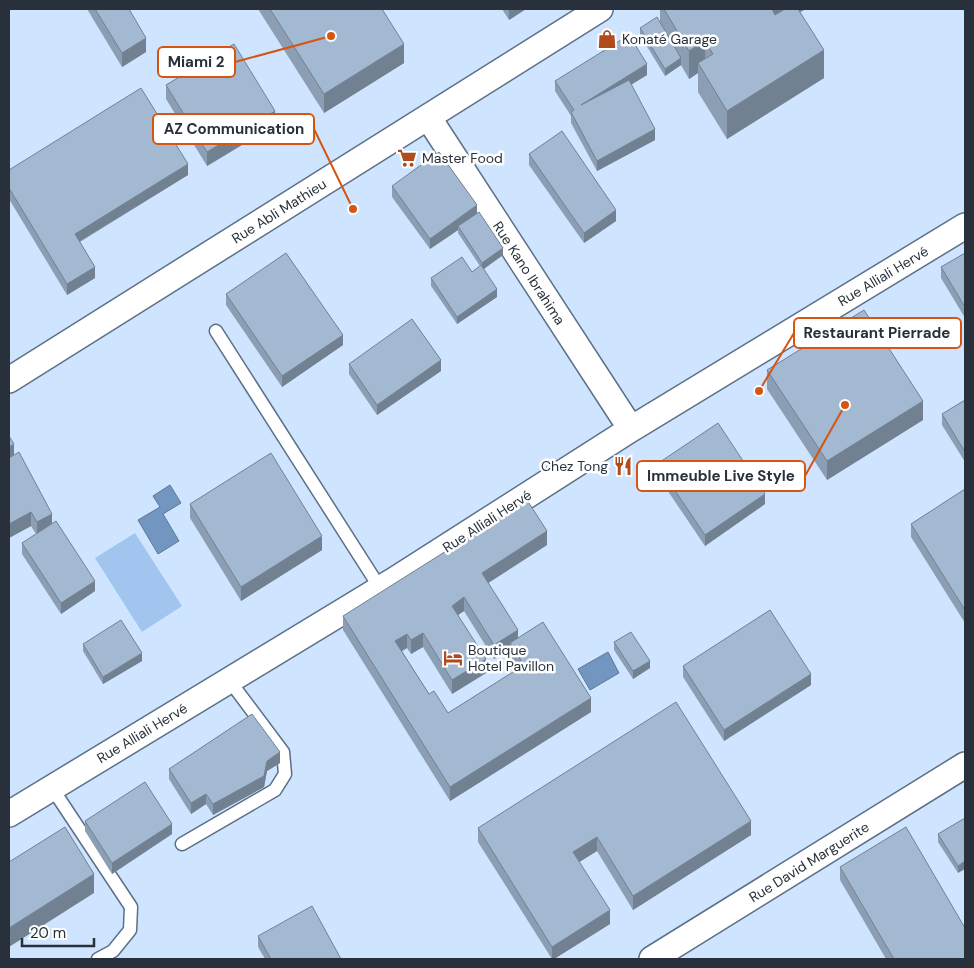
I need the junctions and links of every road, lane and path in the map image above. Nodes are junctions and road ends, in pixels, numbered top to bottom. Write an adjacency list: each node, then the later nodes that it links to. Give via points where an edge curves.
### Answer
1 (600, 9): 2 (street, Rue Abli Mathieu)
2 (428, 117): 5 (street, Rue Abli Mathieu); 6 (street, Rue Kano Ibrahima)
3 (965, 226): 6 (street, Rue Alliali Hervé)
4 (216, 331): 7 (lane)
5 (9, 380)
6 (631, 429): 7 (street, Rue Alliali Hervé)
7 (380, 588): 8 (street, Rue Alliali Hervé)
8 (229, 680): 10 (street, Rue Alliali Hervé); 12 (lane, via 283,752 285,774 275,790)
9 (965, 765): 14 (street, Rue David Marguerite)
10 (52, 788): 11 (street, Rue Alliali Hervé); 13 (lane, via 131,907 130,930 114,951)
11 (9, 814)
12 (182, 844)
13 (98, 959)
14 (652, 959)

